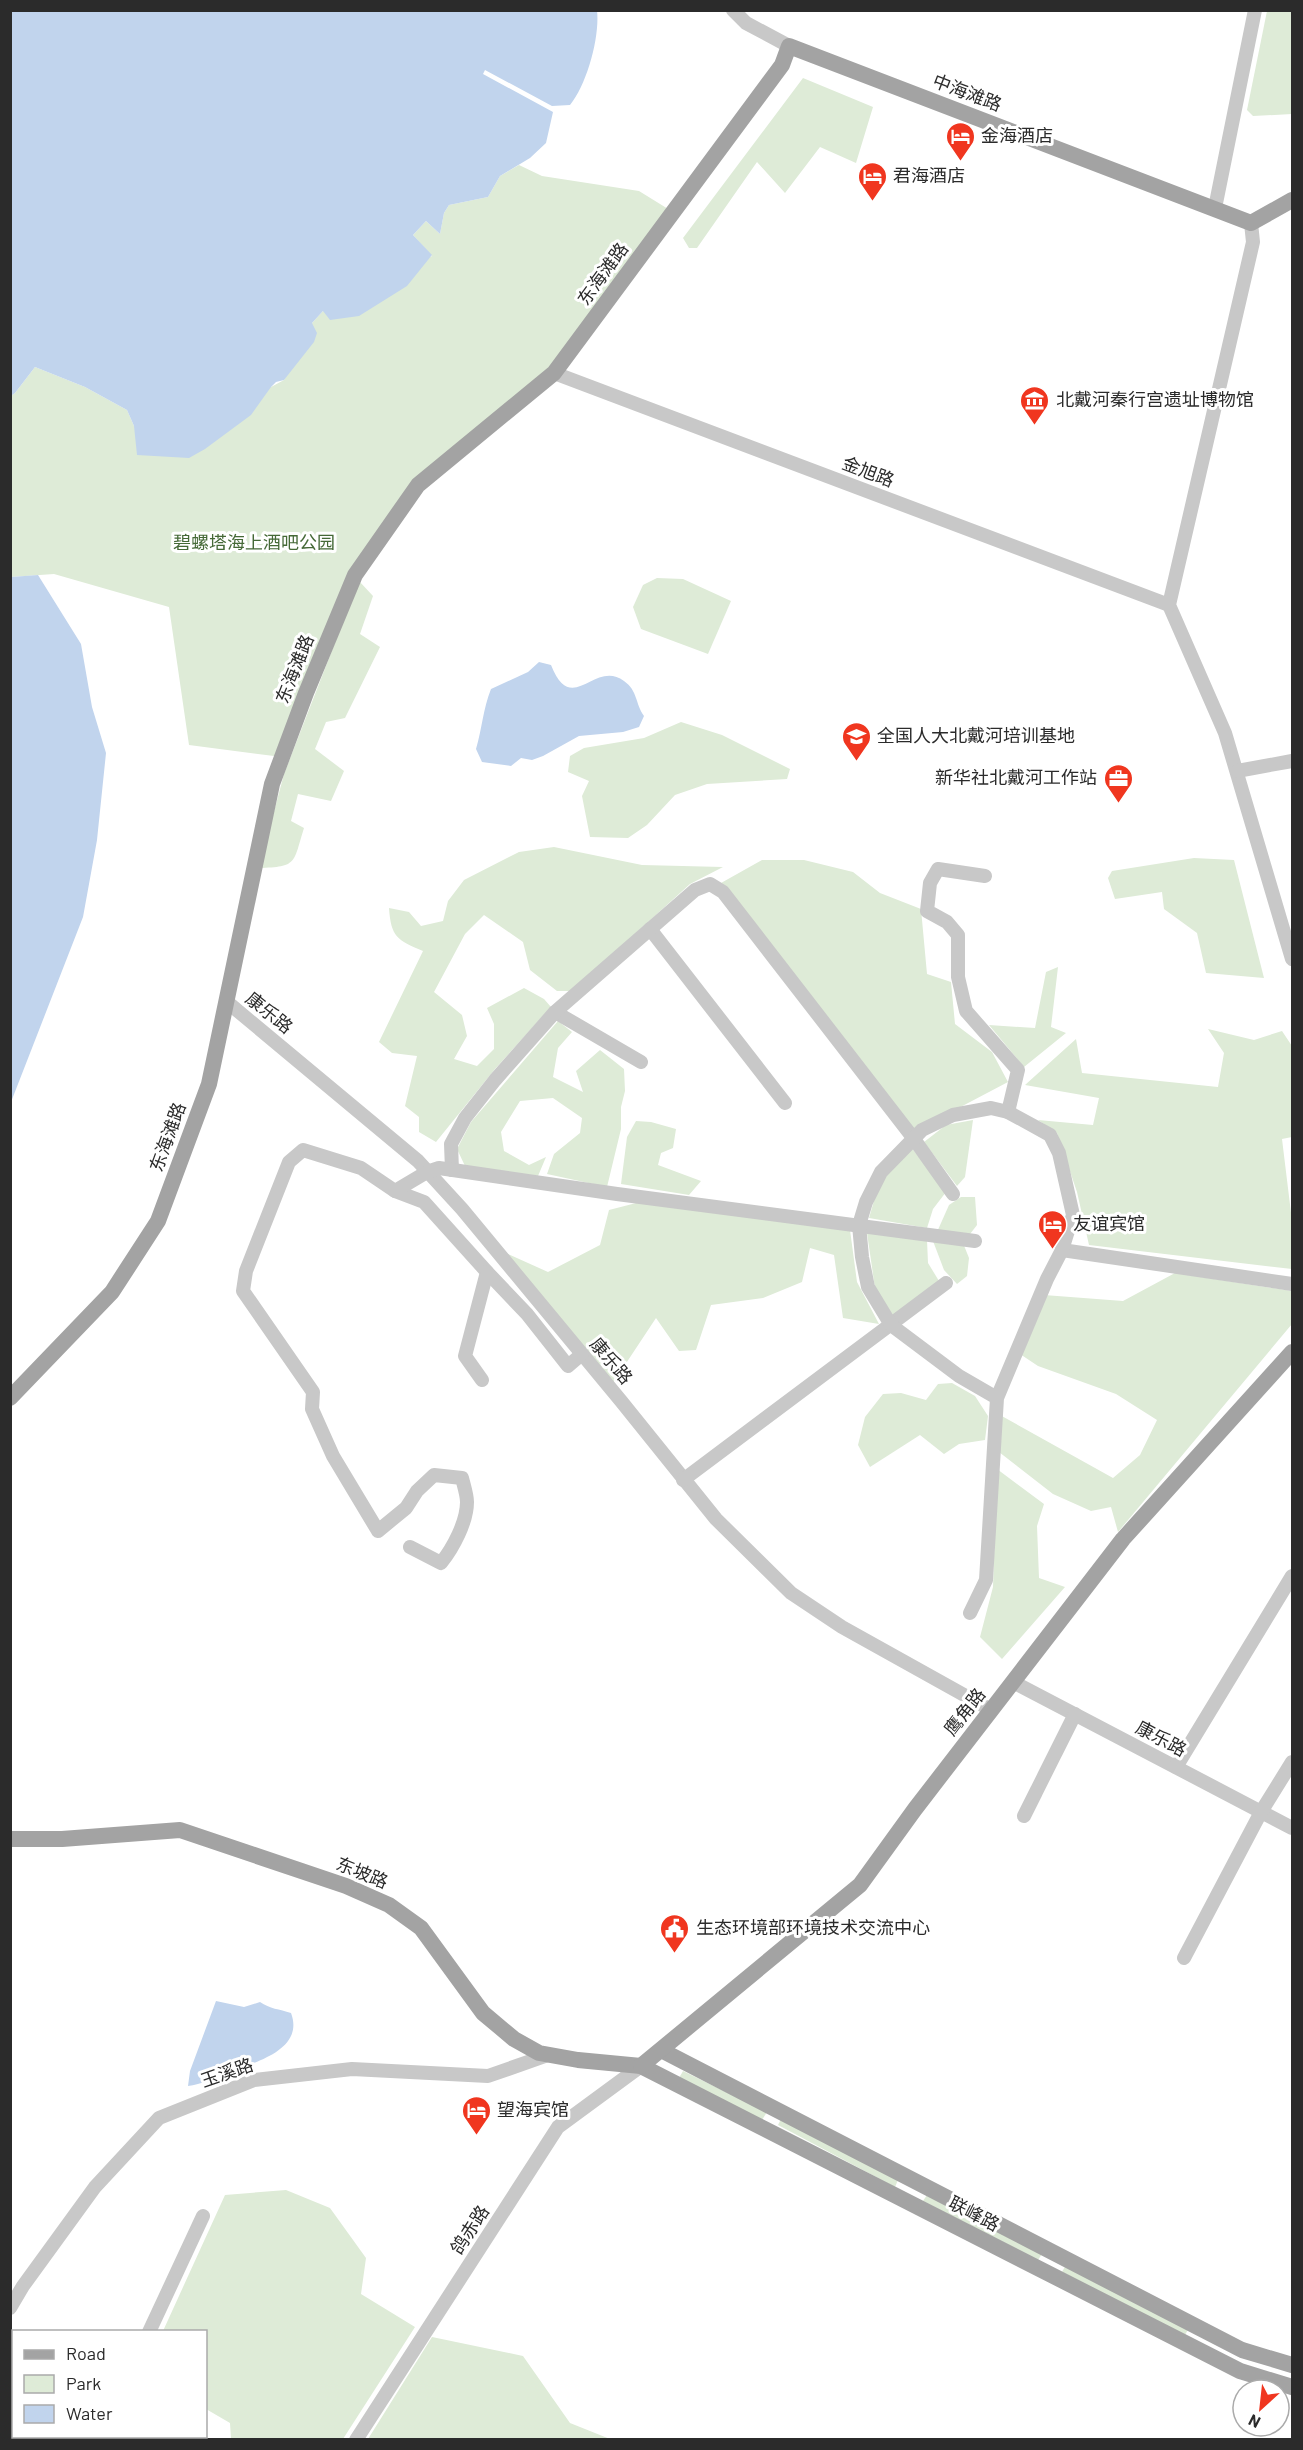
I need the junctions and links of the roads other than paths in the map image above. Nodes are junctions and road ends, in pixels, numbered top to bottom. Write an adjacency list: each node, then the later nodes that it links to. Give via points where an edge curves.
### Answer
1 (733, 10): 3 (street, 中海滩路, via 746,24)
2 (1255, 10): 5 (street)
3 (789, 46): 5 (main road, 中海滩路); 7 (main road, 东海滩路, via 782,64)
4 (1293, 201): 6 (main road)
5 (1215, 208): 6 (main road, 中海滩路)
6 (1251, 223): 8 (street, via 1253,242)
7 (554, 373): 8 (street, 金旭路); 14 (main road, 东海滩路, via 418,485 355,575 272,784)
8 (1170, 605): 10 (street)
9 (1293, 761): 10 (street)
10 (1237, 771): 13 (street)
11 (985, 876): 18 (street, via 938,869 930,883 927,911 947,922 958,935 958,977 966,1011 1018,1070)
12 (650, 929): 15 (street); 17 (street); 19 (street, via 695,890 710,885 723,892)
13 (1293, 959)
14 (226, 1001): 21 (street, 康乐路); 34 (main road, 东海滩路, via 208,1084 158,1221 112,1292)
15 (555, 1012): 16 (street); 20 (street, via 465,1118 451,1144)
16 (641, 1062)
17 (785, 1103)
18 (1008, 1112): 19 (street, via 991,1108 953,1115 922,1130); 26 (street, via 1050,1135 1059,1153 1073,1215)
19 (914, 1139): 23 (street); 24 (street, via 881,1172)
20 (452, 1170): 21 (street, via 439,1168); 24 (street)
21 (428, 1172): 22 (street); 32 (street, 康乐路)
22 (395, 1191): 27 (street, via 424,1202); 37 (street, via 361,1168 303,1150 289,1162 246,1272 243,1291 313,1392 312,1409 333,1456 378,1531 406,1508 434,1475 462,1479 467,1501 462,1524 441,1563)
23 (953, 1194)
24 (859, 1225): 25 (street); 30 (street, via 868,1287)
25 (975, 1241)
26 (1062, 1250): 29 (street); 35 (street)
27 (487, 1272): 32 (street, via 568,1366); 33 (street, via 465,1356)
28 (946, 1283): 30 (street)
29 (1293, 1284)
30 (891, 1325): 35 (street, via 959,1376); 36 (street)
31 (1293, 1352): 40 (main road, 鹰角路, via 1124,1539)
32 (582, 1354): 36 (street, 康乐路)
33 (482, 1380)
34 (10, 1398)
35 (997, 1398): 39 (street, via 986,1580)
36 (683, 1480): 41 (street, 康乐路, via 716,1519 791,1593 842,1627)
37 (410, 1547)
38 (1293, 1576): 44 (street)
39 (970, 1613)
40 (1013, 1682): 41 (main road, 鹰角路); 42 (street, 康乐路)
41 (992, 1710): 50 (main road, 鹰角路, via 860,1884)
42 (1076, 1714): 44 (street, 康乐路); 46 (street)
43 (1293, 1762): 45 (street)
44 (1176, 1767): 45 (street, 康乐路)
45 (1261, 1812): 47 (street, 康乐路); 49 (street)
46 (1024, 1816)
47 (1293, 1828)
48 (10, 1839): 51 (main road, 东坡路, via 180,1830 346,1886 389,1905 421,1928 483,2013 514,2039)
49 (1184, 1958)
50 (661, 2050): 52 (main road, 鹰角路); 56 (main road, 联峰路, via 1242,2350)
51 (548, 2055): 52 (main road, 东坡路); 54 (street, 玉溪路, via 488,2076 352,2069 254,2080 159,2118 95,2187)
52 (641, 2066): 57 (main road, 联峰路, via 1240,2371); 58 (street, 鸽赤路, via 558,2127)
53 (203, 2216): 55 (street)
54 (10, 2308)
55 (149, 2330)
56 (1293, 2365)
57 (1293, 2387)
58 (356, 2439)

